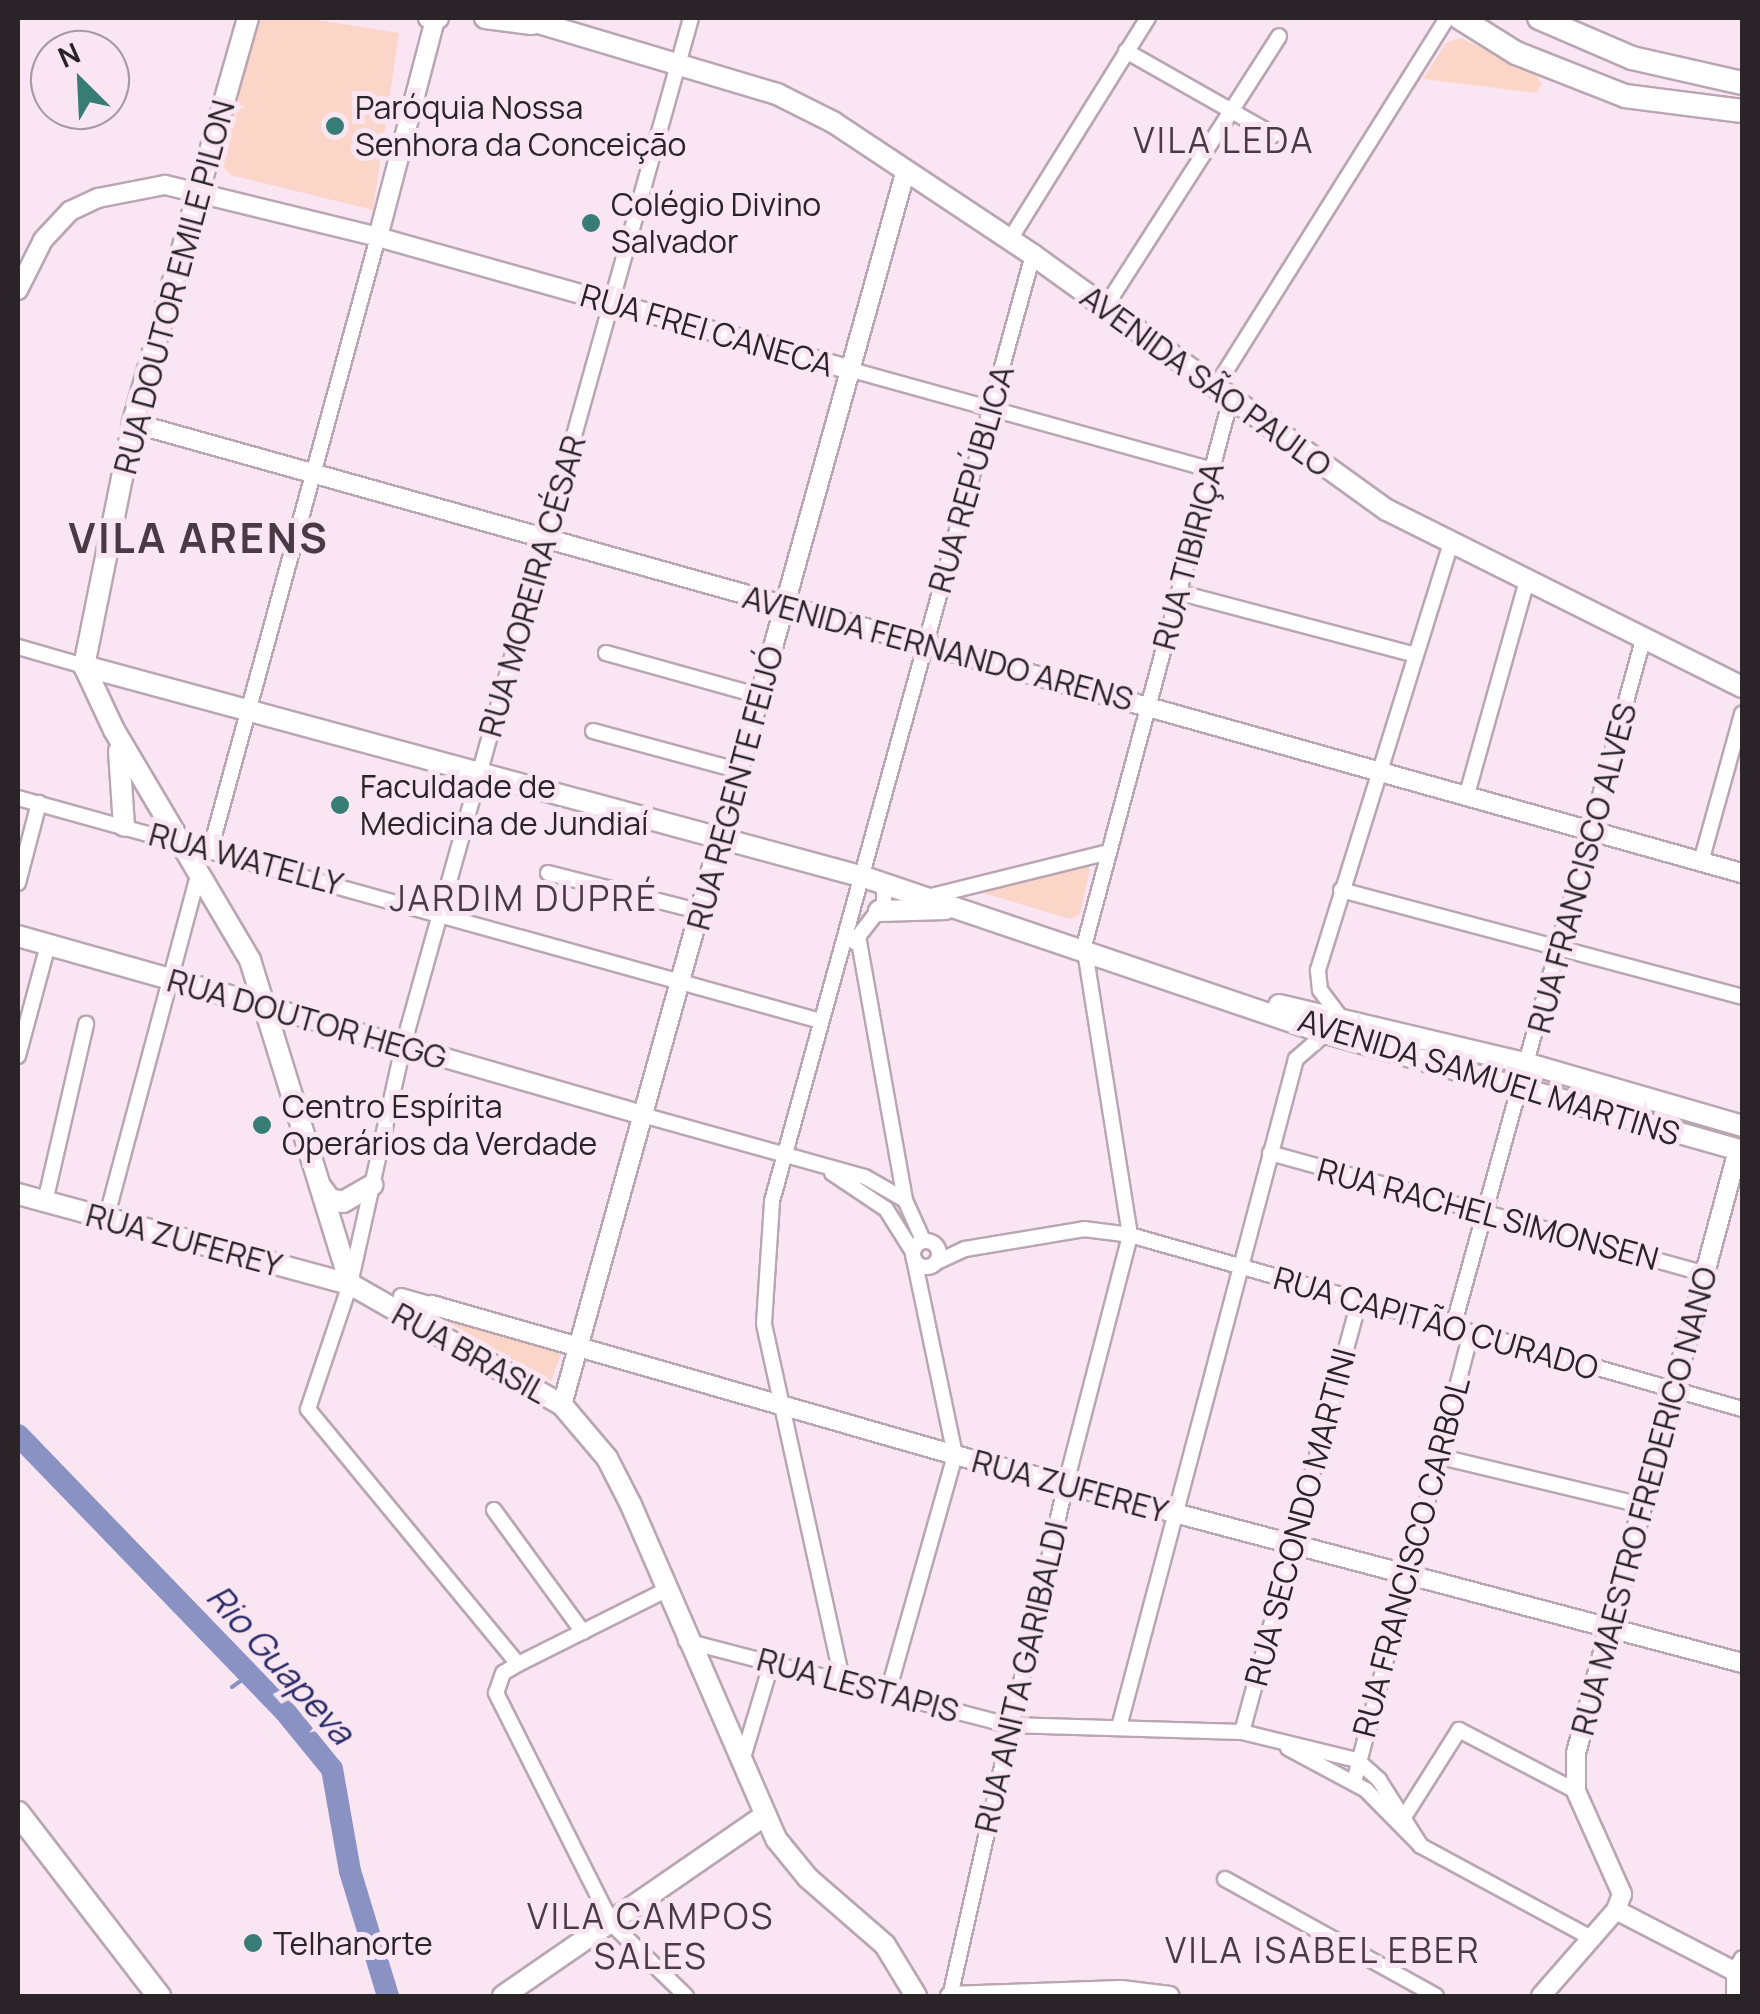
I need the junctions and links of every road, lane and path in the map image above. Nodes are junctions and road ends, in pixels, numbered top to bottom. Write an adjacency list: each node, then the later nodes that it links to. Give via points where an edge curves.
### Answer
1 (248, 18): 19 (main road, RUA DOUTOR EMILE PILON)
2 (434, 18): 20 (street)
3 (485, 18): 8 (main road, AVENIDA SÃO PAULO)
4 (692, 18): 13 (street, RUA MOREIRA CÉSAR)
5 (1148, 18): 11 (street)
6 (1447, 18): 27 (street, RUA TIBIRIÇA)
7 (1460, 18): 12 (main road)
8 (528, 21): 13 (main road, AVENIDA SÃO PAULO)
9 (1546, 21): 12 (main road, via 1541,46); 14 (main road, via 1680,73)
10 (1279, 36): 16 (street)
11 (1126, 51): 16 (street); 21 (street)
12 (1516, 53): 15 (main road, via 1625,96)
13 (678, 64): 18 (main road, AVENIDA SÃO PAULO, via 777,94); 24 (street, RUA MOREIRA CÉSAR)
14 (1742, 82)
15 (1742, 111)
16 (1232, 112): 17 (street); 25 (street)
17 (1274, 134)
18 (906, 170): 21 (main road, AVENIDA SÃO PAULO); 26 (street, RUA REGENTE FEIJÓ)
19 (203, 191): 20 (street, RUA FREI CANECA); 23 (street, RUA FREI CANECA, via 131,189 70,211 44,240); 29 (main road, RUA DOUTOR EMILE PILON)
20 (378, 237): 24 (street, RUA FREI CANECA); 31 (street)
21 (1010, 241): 22 (main road, AVENIDA SÃO PAULO)
22 (1033, 256): 25 (main road, AVENIDA SÃO PAULO); 28 (street, RUA REPÚBLICA)
23 (18, 290)
24 (612, 304): 26 (street, RUA FREI CANECA); 32 (street, RUA MOREIRA CÉSAR)
25 (1104, 309): 27 (main road, AVENIDA SÃO PAULO)
26 (848, 370): 28 (street, RUA FREI CANECA); 36 (street, RUA REGENTE FEIJÓ)
27 (1223, 393): 30 (street, RUA TIBIRIÇA); 33 (main road, AVENIDA SÃO PAULO, via 1386,510)
28 (989, 412): 30 (street, RUA FREI CANECA); 38 (street, RUA REPÚBLICA)
29 (133, 422): 31 (street, AVENIDA FERNANDO ARENS); 42 (main road, RUA DOUTOR EMILE PILON)
30 (1211, 470): 35 (street, RUA TIBIRIÇA)
31 (314, 472): 32 (street, AVENIDA FERNANDO ARENS); 46 (street)
32 (546, 540): 36 (street, AVENIDA FERNANDO ARENS); 52 (street, RUA MOREIRA CÉSAR)
33 (1450, 546): 34 (main road, AVENIDA SÃO PAULO); 41 (street)
34 (1526, 584): 37 (main road, AVENIDA SÃO PAULO); 53 (street)
35 (1181, 592): 41 (street); 45 (street, RUA TIBIRIÇA)
36 (784, 606): 38 (street, AVENIDA FERNANDO ARENS); 44 (street, RUA REGENTE FEIJÓ)
37 (1643, 640): 43 (main road, AVENIDA SÃO PAULO); 57 (street, RUA FRANCISCO ALVES)
38 (925, 645): 45 (street, AVENIDA FERNANDO ARENS); 66 (street, RUA REPÚBLICA)
39 (18, 648): 42 (street)
40 (606, 653): 44 (street)
41 (1412, 654): 51 (street)
42 (84, 666): 46 (main road, AVENIDA SAMUEL MARTINS); 48 (main road)
43 (1742, 688)
44 (760, 696): 50 (street, RUA REGENTE FEIJÓ)
45 (1147, 706): 51 (street, AVENIDA FERNANDO ARENS); 61 (street, RUA TIBIRIÇA)
46 (247, 707): 52 (main road, AVENIDA SAMUEL MARTINS); 60 (street)
47 (1742, 714): 62 (street)
48 (114, 730): 56 (main road, via 125,776); 58 (main road)
49 (592, 731): 50 (street)
50 (740, 770): 59 (street, RUA REGENTE FEIJÓ)
51 (1376, 770): 53 (street, AVENIDA FERNANDO ARENS); 69 (street)
52 (480, 772): 59 (main road, AVENIDA SAMUEL MARTINS); 75 (street, RUA MOREIRA CÉSAR)
53 (1467, 794): 57 (street, AVENIDA FERNANDO ARENS)
54 (18, 798): 55 (street, RUA WATELLY)
55 (38, 803): 56 (street, RUA WATELLY); 67 (street)
56 (124, 826): 58 (street, RUA WATELLY)
57 (1590, 834): 62 (street, AVENIDA FERNANDO ARENS); 80 (street, RUA FRANCISCO ALVES)
58 (178, 839): 60 (street, RUA WATELLY); 65 (main road)
59 (722, 840): 66 (main road, AVENIDA SAMUEL MARTINS); 73 (street, RUA REGENTE FEIJÓ)
60 (211, 847): 75 (street, RUA WATELLY)
61 (1106, 853): 70 (street); 79 (street, RUA TIBIRIÇA)
62 (1701, 862): 64 (street, AVENIDA FERNANDO ARENS)
63 (548, 873): 73 (street)
64 (1742, 873)
65 (198, 876): 82 (street); 85 (main road, via 250,960)
66 (864, 878): 68 (main road, AVENIDA SAMUEL MARTINS); 71 (street, RUA REPÚBLICA)
67 (18, 883)
68 (884, 886): 70 (main road, AVENIDA SAMUEL MARTINS); 74 (street)
69 (1340, 890): 80 (street); 87 (street, via 1318,970)
70 (927, 897): 72 (main road, AVENIDA SAMUEL MARTINS)
71 (855, 900): 74 (street); 81 (street, RUA REPÚBLICA)
72 (946, 909): 74 (main road); 79 (main road, AVENIDA SAMUEL MARTINS)
73 (702, 912): 83 (street, RUA REGENTE FEIJÓ)
74 (877, 912): 77 (street)
75 (442, 915): 83 (street, RUA WATELLY); 89 (street, RUA MOREIRA CÉSAR)
76 (18, 936): 78 (main road, RUA DOUTOR HEGG)
77 (858, 936): 81 (street); 102 (street)
78 (48, 945): 82 (main road, RUA DOUTOR HEGG); 90 (street)
79 (1084, 946): 87 (main road, AVENIDA SAMUEL MARTINS); 106 (street, RUA ANITA GARIBALDI)
80 (1561, 948): 84 (street); 91 (street, RUA FRANCISCO ALVES)
81 (840, 963): 86 (street)
82 (172, 980): 85 (main road, RUA DOUTOR HEGG); 105 (street)
83 (683, 982): 86 (street, RUA WATELLY); 93 (street, RUA REGENTE FEIJÓ)
84 (1742, 997)
85 (265, 1006): 89 (street, RUA DOUTOR HEGG); 100 (main road)
86 (821, 1020): 97 (street)
87 (1332, 1023): 91 (main road, AVENIDA SAMUEL MARTINS); 92 (main road, AVENIDA SAMUEL MARTINS); 96 (street, via 1296,1059)
88 (86, 1024): 103 (street)
89 (403, 1046): 93 (street, RUA DOUTOR HEGG); 99 (street, RUA MOREIRA CÉSAR)
90 (18, 1056)
91 (1530, 1064): 92 (street, RUA FRANCISCO ALVES); 94 (main road, AVENIDA SAMUEL MARTINS)
92 (1523, 1088): 95 (main road, AVENIDA SAMUEL MARTINS); 104 (street, RUA FRANCISCO ALVES)
93 (646, 1116): 97 (street, RUA DOUTOR HEGG); 120 (street, RUA REGENTE FEIJÓ)
94 (1742, 1126)
95 (1740, 1150): 111 (street, RUA MAESTRO FREDERICO NANO)
96 (1270, 1153): 104 (street, RUA RACHEL SIMONSEN); 110 (street)
97 (785, 1159): 98 (street, RUA DOUTOR HEGG); 123 (street, via 764,1264 764,1323)
98 (826, 1170): 102 (street, RUA DOUTOR HEGG, via 865,1177); 107 (street, RUA DOUTOR HEGG, via 886,1209)
99 (372, 1184): 100 (main road, via 343,1202 330,1200); 112 (street, RUA MOREIRA CÉSAR)
100 (320, 1186): 112 (main road)
101 (18, 1194): 103 (main road, RUA ZUFEREY)
102 (905, 1200): 107 (street)
103 (44, 1202): 105 (main road, RUA ZUFEREY)
104 (1487, 1214): 111 (street, RUA RACHEL SIMONSEN); 118 (street, RUA FRANCISCO ALVES)
105 (106, 1219): 112 (main road, RUA ZUFEREY)
106 (1130, 1235): 108 (street, RUA CAPITÃO CURADO, via 1084,1228); 110 (street, RUA CAPITÃO CURADO); 127 (street, RUA ANITA GARIBALDI)
107 (921, 1248): 108 (street); 109 (street); 109 (street); 114 (street)
108 (964, 1249): 109 (street)
109 (935, 1264): 114 (street)
110 (1242, 1268): 115 (street, RUA CAPITÃO CURADO); 130 (street)
111 (1706, 1274): 121 (street, RUA MAESTRO FREDERICO NANO)
112 (350, 1284): 117 (main road, RUA BRASIL); 139 (street, RUA MOREIRA CÉSAR, via 308,1409)
113 (402, 1296): 116 (street, RUA ZUFEREY)
114 (926, 1297): 125 (street)
115 (1358, 1302): 118 (street, RUA CAPITÃO CURADO); 131 (street, RUA SECONDO MARTINI)
116 (432, 1305): 117 (street); 120 (street, RUA ZUFEREY)
117 (422, 1325): 122 (main road, RUA BRASIL)
118 (1453, 1327): 119 (street, RUA CAPITÃO CURADO)
119 (1471, 1332): 121 (street, RUA CAPITÃO CURADO); 126 (street, RUA FRANCISCO CARBOL)
120 (579, 1350): 122 (street, RUA REGENTE FEIJÓ); 123 (street, RUA ZUFEREY)
121 (1674, 1391): 124 (street, RUA CAPITÃO CURADO); 128 (street, RUA MAESTRO FREDERICO NANO)
122 (562, 1405): 133 (main road, RUA BRASIL, via 606,1458)
123 (778, 1407): 125 (street, RUA ZUFEREY); 140 (street)
124 (1742, 1410)
125 (956, 1455): 127 (street, RUA ZUFEREY); 141 (street)
126 (1437, 1456): 128 (street); 132 (street, RUA FRANCISCO CARBOL)
127 (1066, 1484): 130 (street, RUA ZUFEREY); 142 (street, RUA ANITA GARIBALDI)
128 (1641, 1505): 134 (street, RUA MAESTRO FREDERICO NANO)
129 (494, 1510): 135 (street)
130 (1178, 1514): 131 (street, RUA ZUFEREY); 143 (street)
131 (1292, 1544): 132 (street, RUA ZUFEREY); 144 (street, RUA SECONDO MARTINI)
132 (1408, 1572): 134 (street, RUA ZUFEREY); 146 (street, RUA FRANCISCO CARBOL)
133 (664, 1590): 135 (street); 136 (main road, RUA BRASIL)
134 (1608, 1627): 138 (street, RUA ZUFEREY); 149 (street, RUA MAESTRO FREDERICO NANO, via 1576,1753)
135 (583, 1632): 139 (street)
136 (685, 1641): 137 (street, RUA LESTAPIS); 147 (main road, RUA BRASIL)
137 (772, 1661): 140 (street, RUA LESTAPIS); 147 (street)
138 (1742, 1663)
139 (518, 1664): 156 (street, via 503,1673 496,1693)
140 (842, 1679): 141 (street, RUA LESTAPIS)
141 (888, 1692): 142 (street, RUA LESTAPIS)
142 (1009, 1725): 143 (street, RUA LESTAPIS); 159 (street, RUA ANITA GARIBALDI)
143 (1119, 1728): 144 (street, RUA LESTAPIS)
144 (1242, 1732): 145 (street, RUA LESTAPIS)
145 (1269, 1738): 146 (street, RUA LESTAPIS); 148 (street, RUA LESTAPIS)
146 (1357, 1760): 148 (street, RUA FRANCISCO CARBOL); 151 (street)
147 (741, 1766): 150 (main road, RUA BRASIL)
148 (1354, 1782): 153 (street, RUA LESTAPIS)
149 (1576, 1790): 151 (street, via 1459,1730); 155 (street, via 1615,1868 1622,1894)
150 (764, 1816): 156 (main road); 163 (main road, RUA BRASIL, via 789,1859 885,1945)
151 (1404, 1817): 153 (street)
152 (21, 1826): 160 (main road)
153 (1421, 1846): 157 (street, RUA LESTAPIS)
154 (1225, 1880): 165 (street)
155 (1616, 1910): 157 (street); 158 (street)
156 (612, 1924): 161 (main road); 162 (street)
157 (1589, 1937): 166 (street)
158 (1740, 1968): 167 (street)
159 (950, 1994): 164 (street, via 1121,1990)
160 (159, 1996)
161 (503, 1996)
162 (686, 1996)
163 (916, 1996)
164 (1170, 1996)
165 (1436, 1996)
166 (1541, 1996)
167 (1734, 1996)

